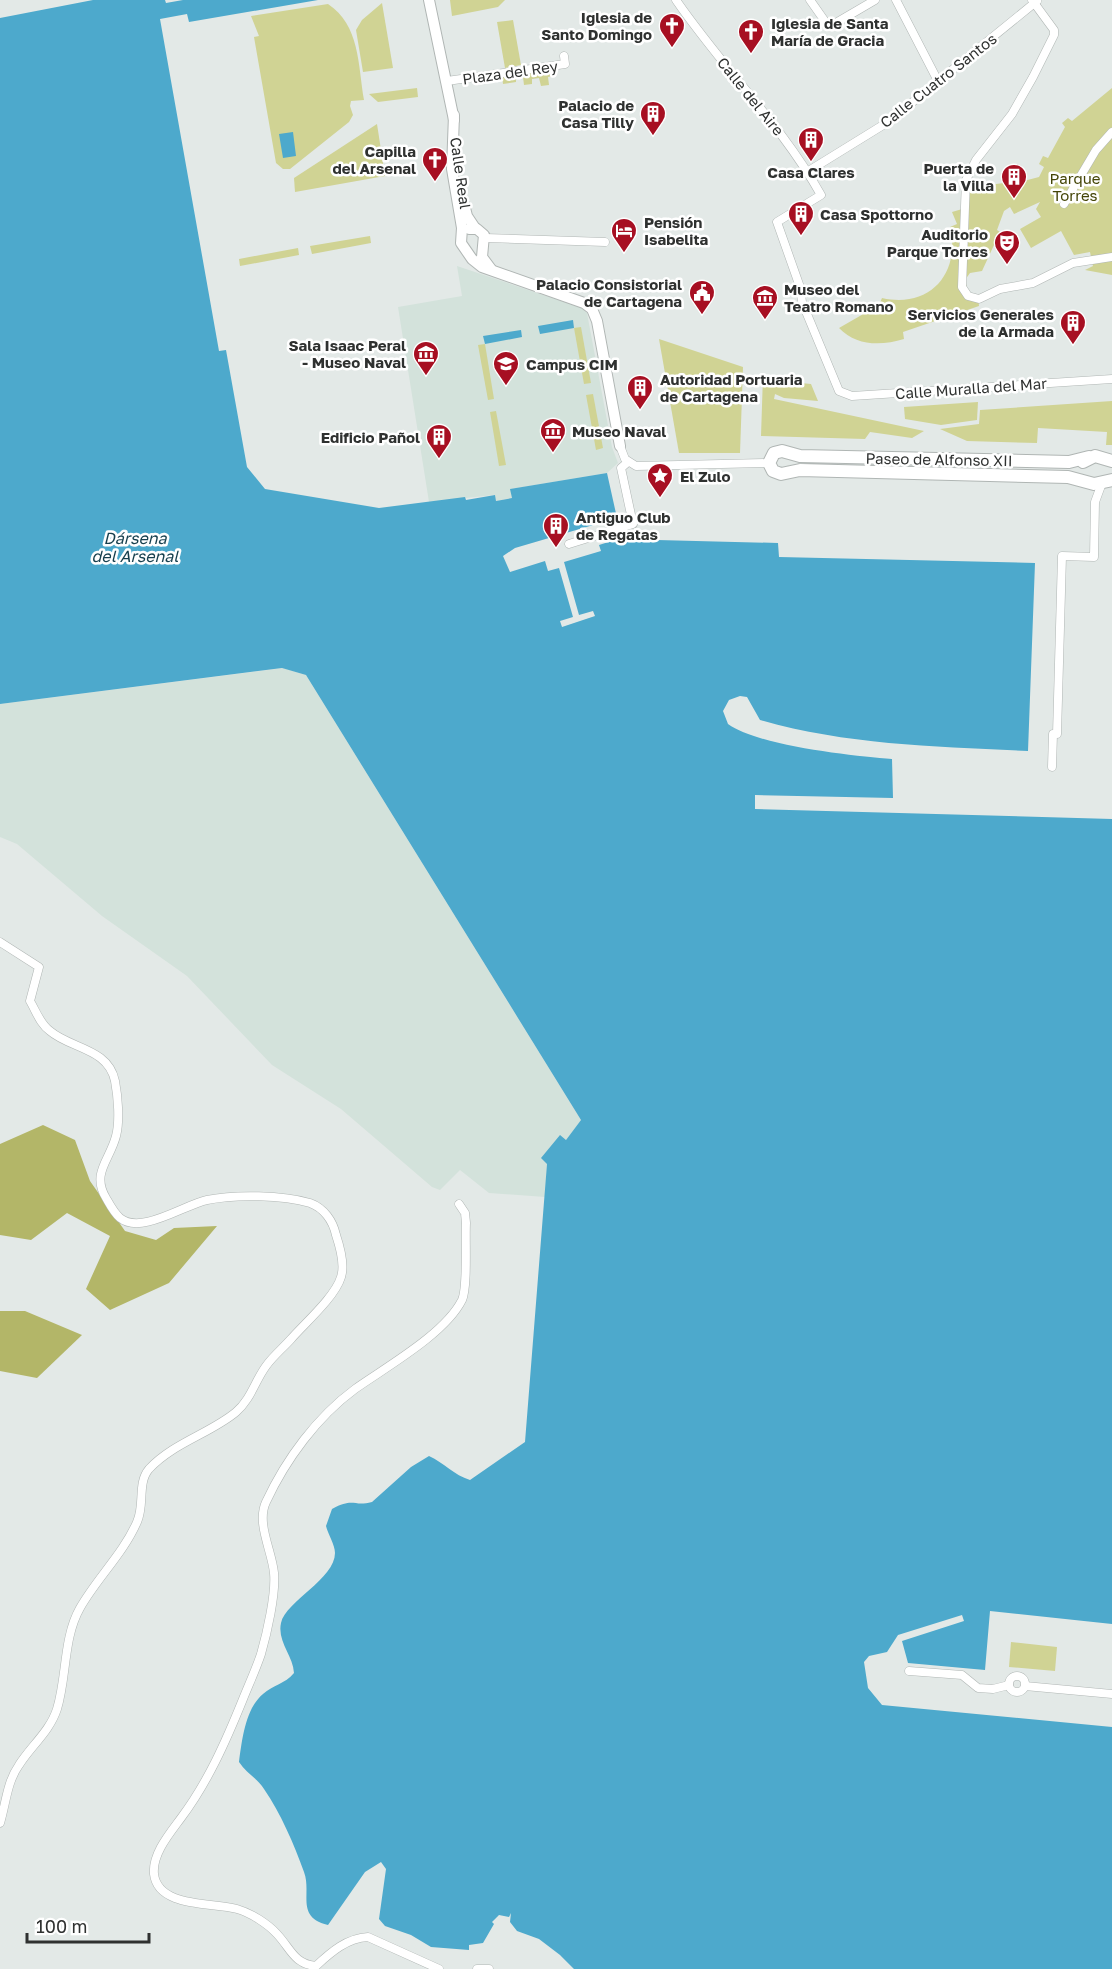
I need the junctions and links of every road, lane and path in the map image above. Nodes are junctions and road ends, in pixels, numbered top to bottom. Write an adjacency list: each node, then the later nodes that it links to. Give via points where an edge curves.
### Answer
1 (422, 0): 9 (main road, Calle Real, via 431,42)
2 (429, 0): 9 (main road, Calle Real)
3 (676, 0): 13 (street, Calle del Aire, via 699,34 791,145)
4 (810, 0): 5 (street, via 829,27)
5 (875, 0)
6 (896, 0): 10 (street)
7 (1035, 1): 10 (street, Calle Cuatro Santos); 20 (street, via 1054,30 1034,77 966,180 962,287 968,296 978,299 1000,289 1033,283 1073,263)
8 (564, 56): 9 (street, Plaza del Rey, via 565,64)
9 (447, 81): 11 (main road, Calle Real)
10 (939, 83): 13 (street, Calle Cuatro Santos, via 888,122)
11 (454, 115): 15 (main road, Calle Real, via 465,211); 16 (main road, Calle Real, via 452,169)
12 (1112, 132): 14 (street, via 1096,150)
13 (807, 172): 23 (street, Calle del Aire, via 821,195 777,222)
14 (1064, 204)
15 (475, 228): 16 (main road, via 466,230); 17 (main road, via 482,232)
16 (461, 237): 19 (main road)
17 (484, 242): 18 (street); 19 (main road, via 474,252); 21 (main road, via 483,261)
18 (605, 242)
19 (464, 249): 21 (main road, via 477,263)
20 (1112, 256)
21 (499, 274): 24 (main road, via 592,309)
22 (1112, 379): 23 (street, Calle Muralla del Mar, via 852,396)
23 (834, 386)
24 (620, 446): 28 (street)
25 (788, 453): 26 (main road, Paseo de Alfonso XII, via 809,457 1069,462); 29 (main road, via 777,452); 30 (main road, via 792,462)
26 (1089, 457): 27 (main road); 32 (main road, via 1081,467)
27 (1107, 460): 31 (main road)
28 (628, 462): 29 (street, via 640,466); 34 (street, via 621,468 633,525)
29 (769, 463): 30 (main road, via 775,472)
30 (786, 472): 32 (main road, Paseo de Alfonso XII, via 1060,477)
31 (1106, 481): 32 (main road); 33 (street)
32 (1088, 482): 33 (street)
33 (1095, 502): 35 (street, via 1094,556 1062,556 1057,734 1053,734)
34 (569, 544)
35 (1052, 767)
36 (0, 942): 42 (street, via 39,967 30,1001 41,1023 51,1033 102,1058 111,1069 117,1131 99,1179 104,1195 121,1219 145,1222 207,1200 295,1199 315,1205 328,1217 334,1227 342,1266 341,1278 331,1293 266,1366 244,1405 194,1435 148,1470 142,1484 141,1515 128,1542 74,1622 56,1711 18,1765)
37 (459, 1204): 43 (street, via 466,1223 463,1298 424,1342 354,1390 323,1417 299,1447 265,1504 263,1519 275,1574 261,1655 229,1734 202,1787 154,1862 154,1876 161,1890 182,1900 237,1909 256,1918 277,1934 304,1965 316,1966 347,1942 368,1937)
38 (909, 1671): 39 (street, via 962,1675 978,1688)
39 (1009, 1685): 40 (street, via 1017,1692); 40 (street, via 1017,1676 1023,1678)
40 (1025, 1686): 41 (street)
41 (1112, 1694)
42 (0, 1823)
43 (439, 1969)
44 (477, 1969): 45 (street)
45 (489, 1969)

